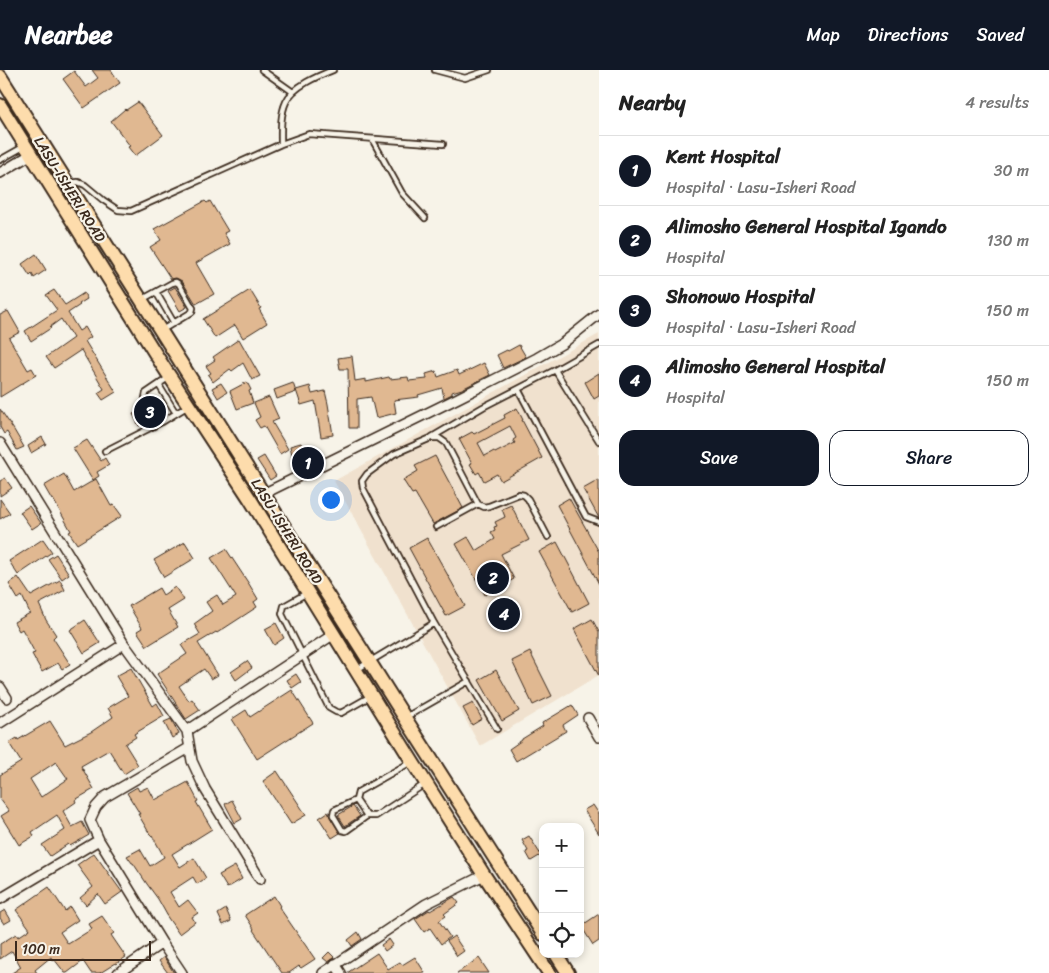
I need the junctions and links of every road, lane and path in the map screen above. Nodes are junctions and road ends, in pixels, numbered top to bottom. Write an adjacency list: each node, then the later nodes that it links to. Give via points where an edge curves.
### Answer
1 (262, 70): 6 (lane)
2 (333, 70): 6 (lane, via 314,77)
3 (435, 70): 4 (lane, via 465,78)
4 (489, 70)
5 (0, 76): 14 (main road, LASU-ISHERI ROAD)
6 (293, 92): 9 (lane, via 281,119)
7 (2, 112): 11 (main road, LASU-ISHERI ROAD)
8 (372, 139): 9 (lane, via 309,134); 10 (lane); 15 (lane, via 402,194)
9 (281, 144): 14 (lane, via 131,211 118,210 78,182)
10 (442, 144)
11 (28, 150): 12 (lane); 13 (street); 23 (main road, LASU-ISHERI ROAD)
12 (0, 160)
13 (0, 174)
14 (68, 184): 17 (main road, LASU-ISHERI ROAD)
15 (425, 218)
16 (156, 292): 17 (lane); 19 (lane); 19 (lane, via 176,282 193,308 192,312)
17 (142, 300): 20 (main road, LASU-ISHERI ROAD)
18 (599, 314): 31 (street, via 563,343 537,358)
19 (174, 323): 20 (lane)
20 (161, 331): 31 (main road, LASU-ISHERI ROAD)
21 (599, 345): 22 (lane)
22 (555, 370): 24 (lane); 28 (lane)
23 (166, 380): 25 (main road, LASU-ISHERI ROAD); 26 (lane, via 146,393 145,398)
24 (518, 389): 27 (lane); 33 (lane, via 586,517)
25 (184, 409): 26 (lane); 36 (main road, LASU-ISHERI ROAD, via 250,499)
26 (162, 422): 30 (lane)
27 (431, 438): 32 (lane, via 439,438 446,443); 37 (lane, via 394,454 362,481)
28 (599, 441)
29 (0, 443): 39 (street)
30 (104, 451)
31 (263, 494): 41 (main road, LASU-ISHERI ROAD)
32 (478, 504): 34 (lane); 35 (lane, via 484,507 524,495)
33 (599, 522)
34 (436, 527)
35 (548, 537)
36 (308, 592): 38 (main road, LASU-ISHERI ROAD); 40 (lane, via 284,606 282,614)
37 (434, 623): 41 (lane); 43 (lane)
38 (334, 634): 40 (street); 42 (main road, LASU-ISHERI ROAD)
39 (124, 644): 49 (street); 51 (street)
40 (303, 654): 45 (lane, via 329,708 341,713); 51 (street)
41 (369, 662): 42 (lane); 47 (main road, LASU-ISHERI ROAD)
42 (356, 670): 45 (main road, LASU-ISHERI ROAD)
43 (469, 681): 47 (lane); 50 (lane)
44 (0, 687): 46 (street)
45 (372, 695): 54 (main road, LASU-ISHERI ROAD)
46 (7, 698)
47 (405, 718): 62 (main road, LASU-ISHERI ROAD)
48 (588, 718): 52 (street)
49 (0, 723)
50 (497, 729)
51 (187, 732): 53 (street)
52 (599, 737)
53 (189, 748): 58 (street, via 105,797 90,820); 60 (street, via 205,789)
54 (412, 762): 55 (main road, LASU-ISHERI ROAD); 56 (lane, via 358,792)
55 (427, 783): 57 (lane, via 376,816); 59 (main road, LASU-ISHERI ROAD)
56 (356, 800): 57 (lane); 57 (lane, via 334,810 342,830 346,831)
57 (367, 816)
58 (99, 840): 61 (street); 63 (street)
59 (484, 875): 65 (street, via 426,904); 70 (main road, LASU-ISHERI ROAD)
60 (260, 879)
61 (0, 899)
62 (539, 928)
63 (162, 943): 66 (street); 67 (street)
64 (559, 958): 71 (main road)
65 (335, 964): 68 (street); 69 (street)
66 (118, 973)
67 (182, 973)
68 (323, 973)
69 (341, 973)
70 (549, 973)
71 (568, 973)

